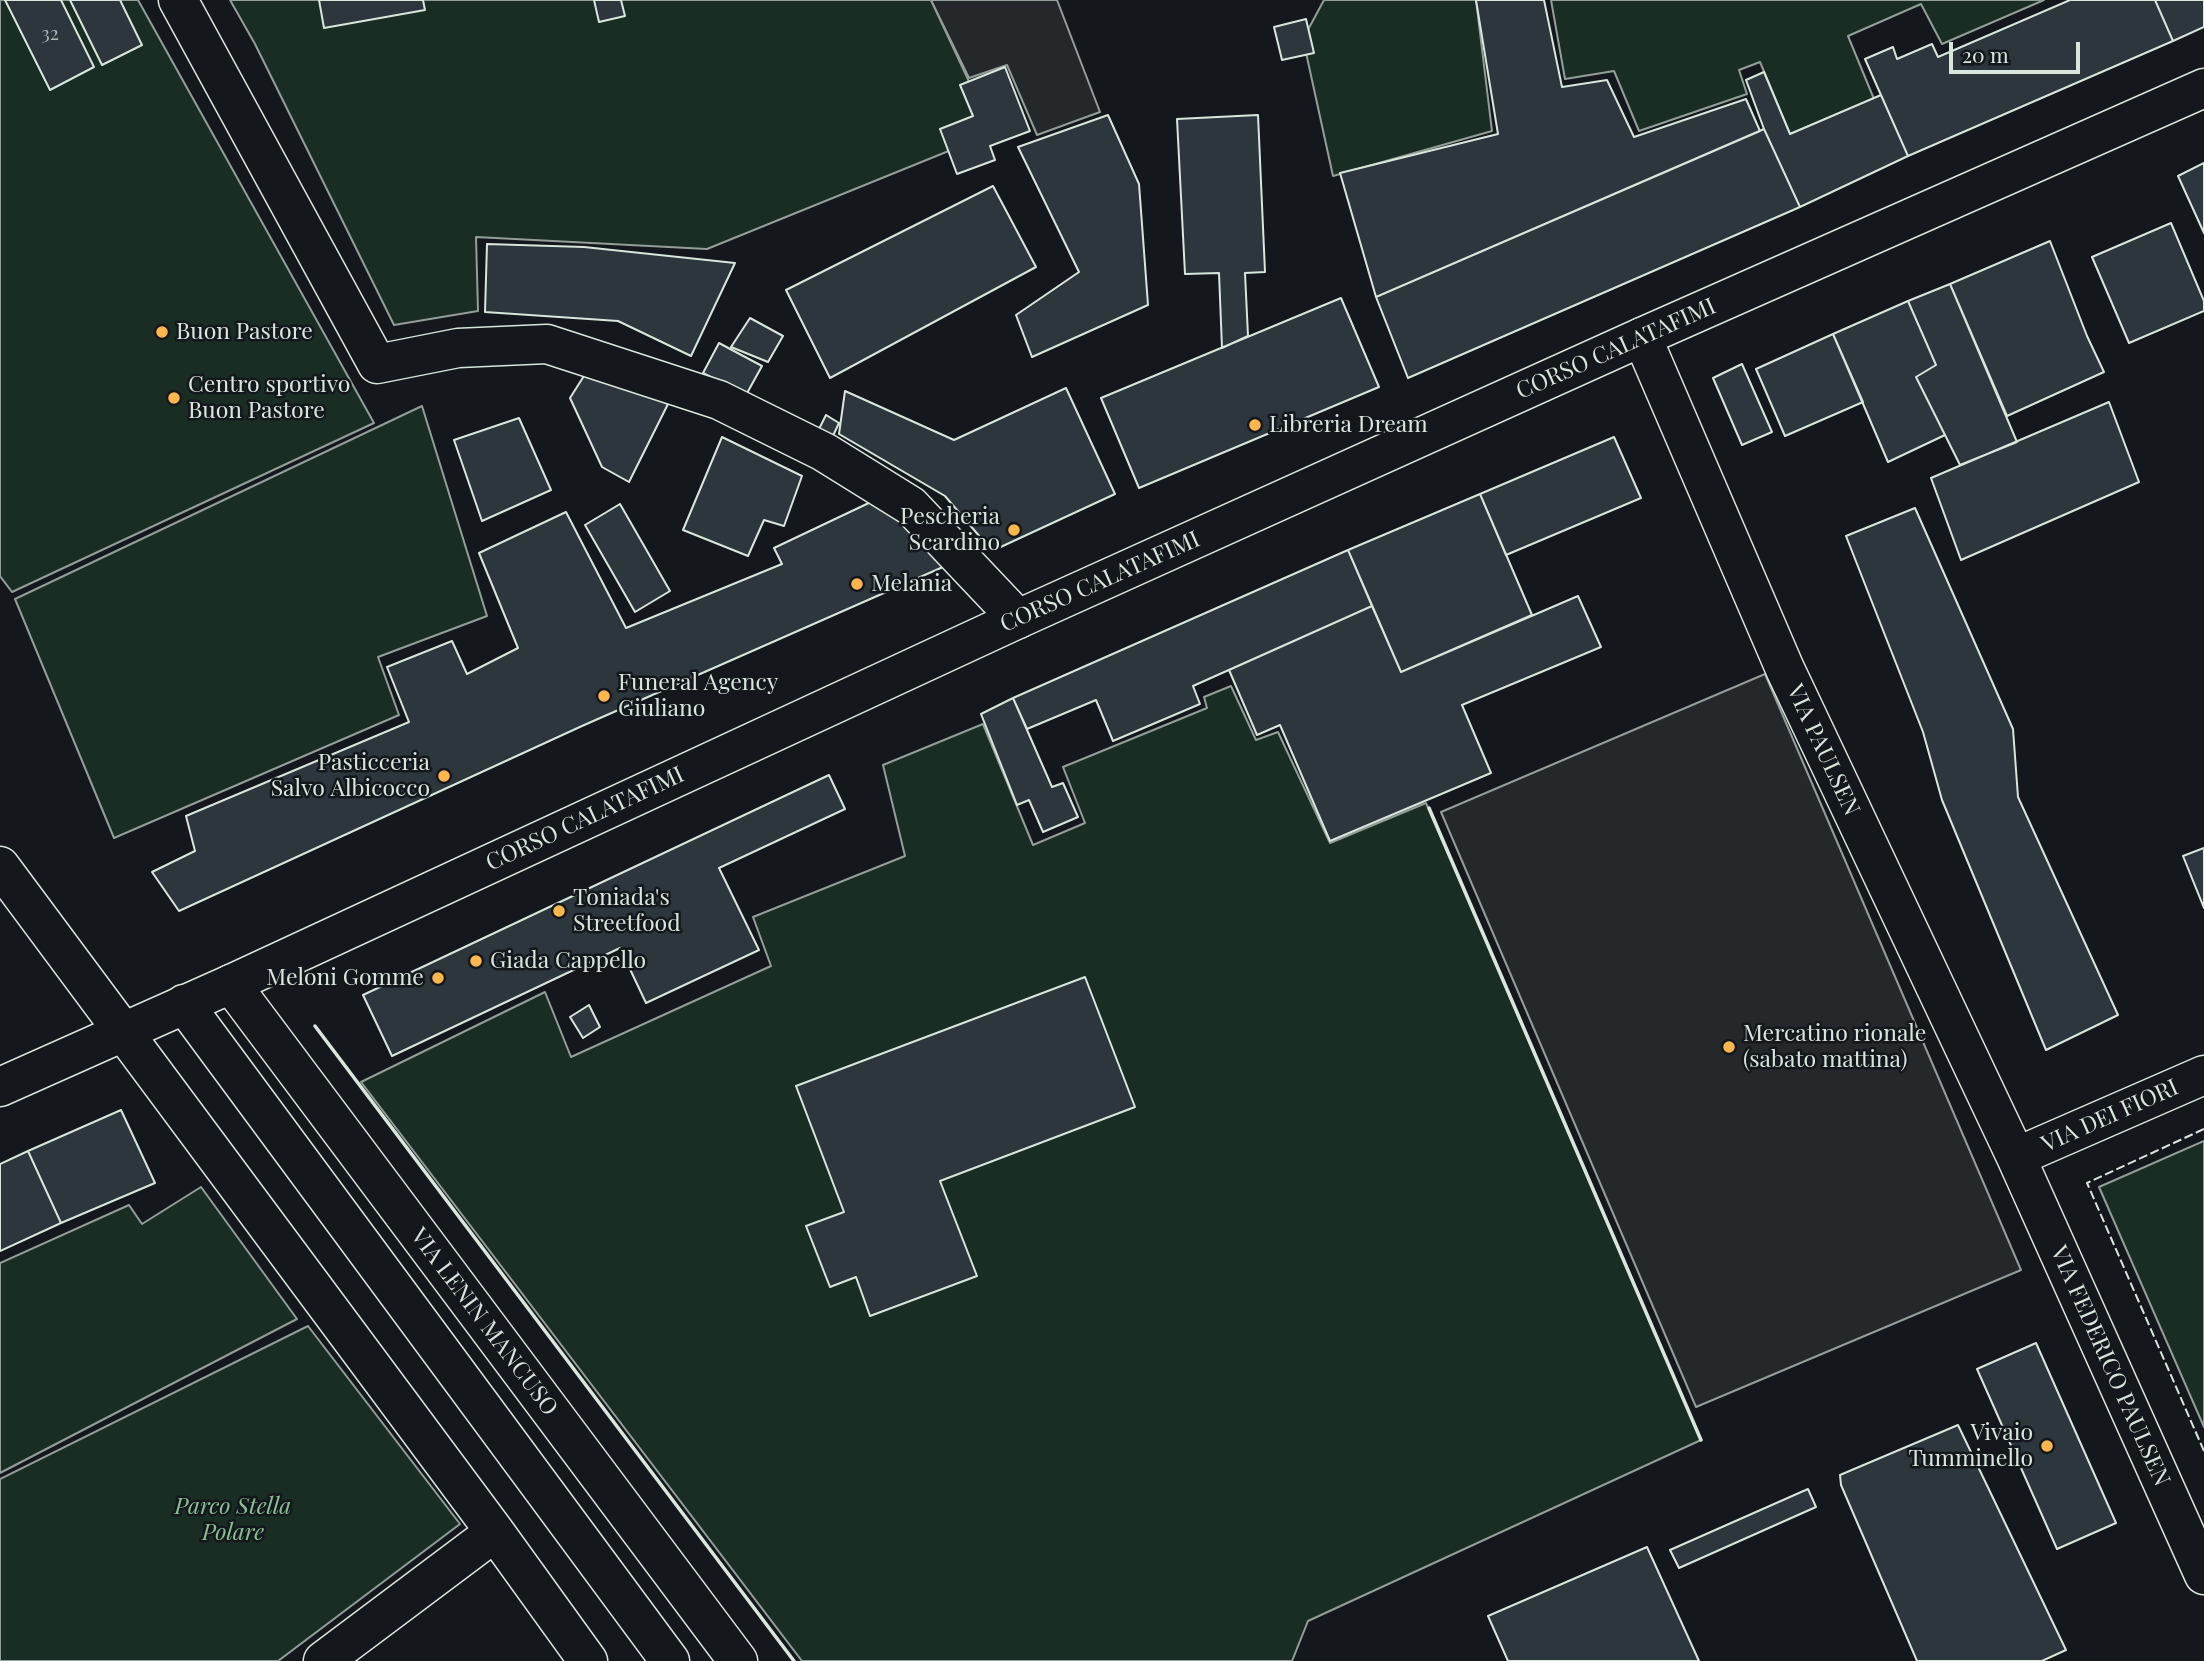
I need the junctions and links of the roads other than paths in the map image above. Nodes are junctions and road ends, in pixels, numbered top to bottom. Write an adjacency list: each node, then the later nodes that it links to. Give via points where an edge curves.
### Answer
1 (178, 0): 4 (street, via 376,364 458,348 547,344 719,400 824,452 911,506)
2 (2204, 88): 3 (street, CORSO CALATAFIMI)
3 (1642, 337): 4 (street, CORSO CALATAFIMI); 11 (street, VIA PAULSEN, via 1796,693)
4 (1018, 619): 6 (street, CORSO CALATAFIMI)
5 (0, 866): 8 (street)
6 (230, 984): 7 (street, CORSO CALATAFIMI); 17 (street, VIA LENIN MANCUSO)
7 (184, 1004): 8 (street, CORSO CALATAFIMI); 16 (street)
8 (124, 1032): 10 (street, CORSO CALATAFIMI); 12 (street)
9 (2204, 1075): 11 (street, VIA DEI FIORI)
10 (0, 1087)
11 (2016, 1157): 13 (street, VIA FEDERICO PAULSEN)
12 (495, 1532): 14 (street); 15 (street)
13 (2204, 1575)
14 (323, 1661)
15 (588, 1661)
16 (670, 1661)
17 (738, 1661)

